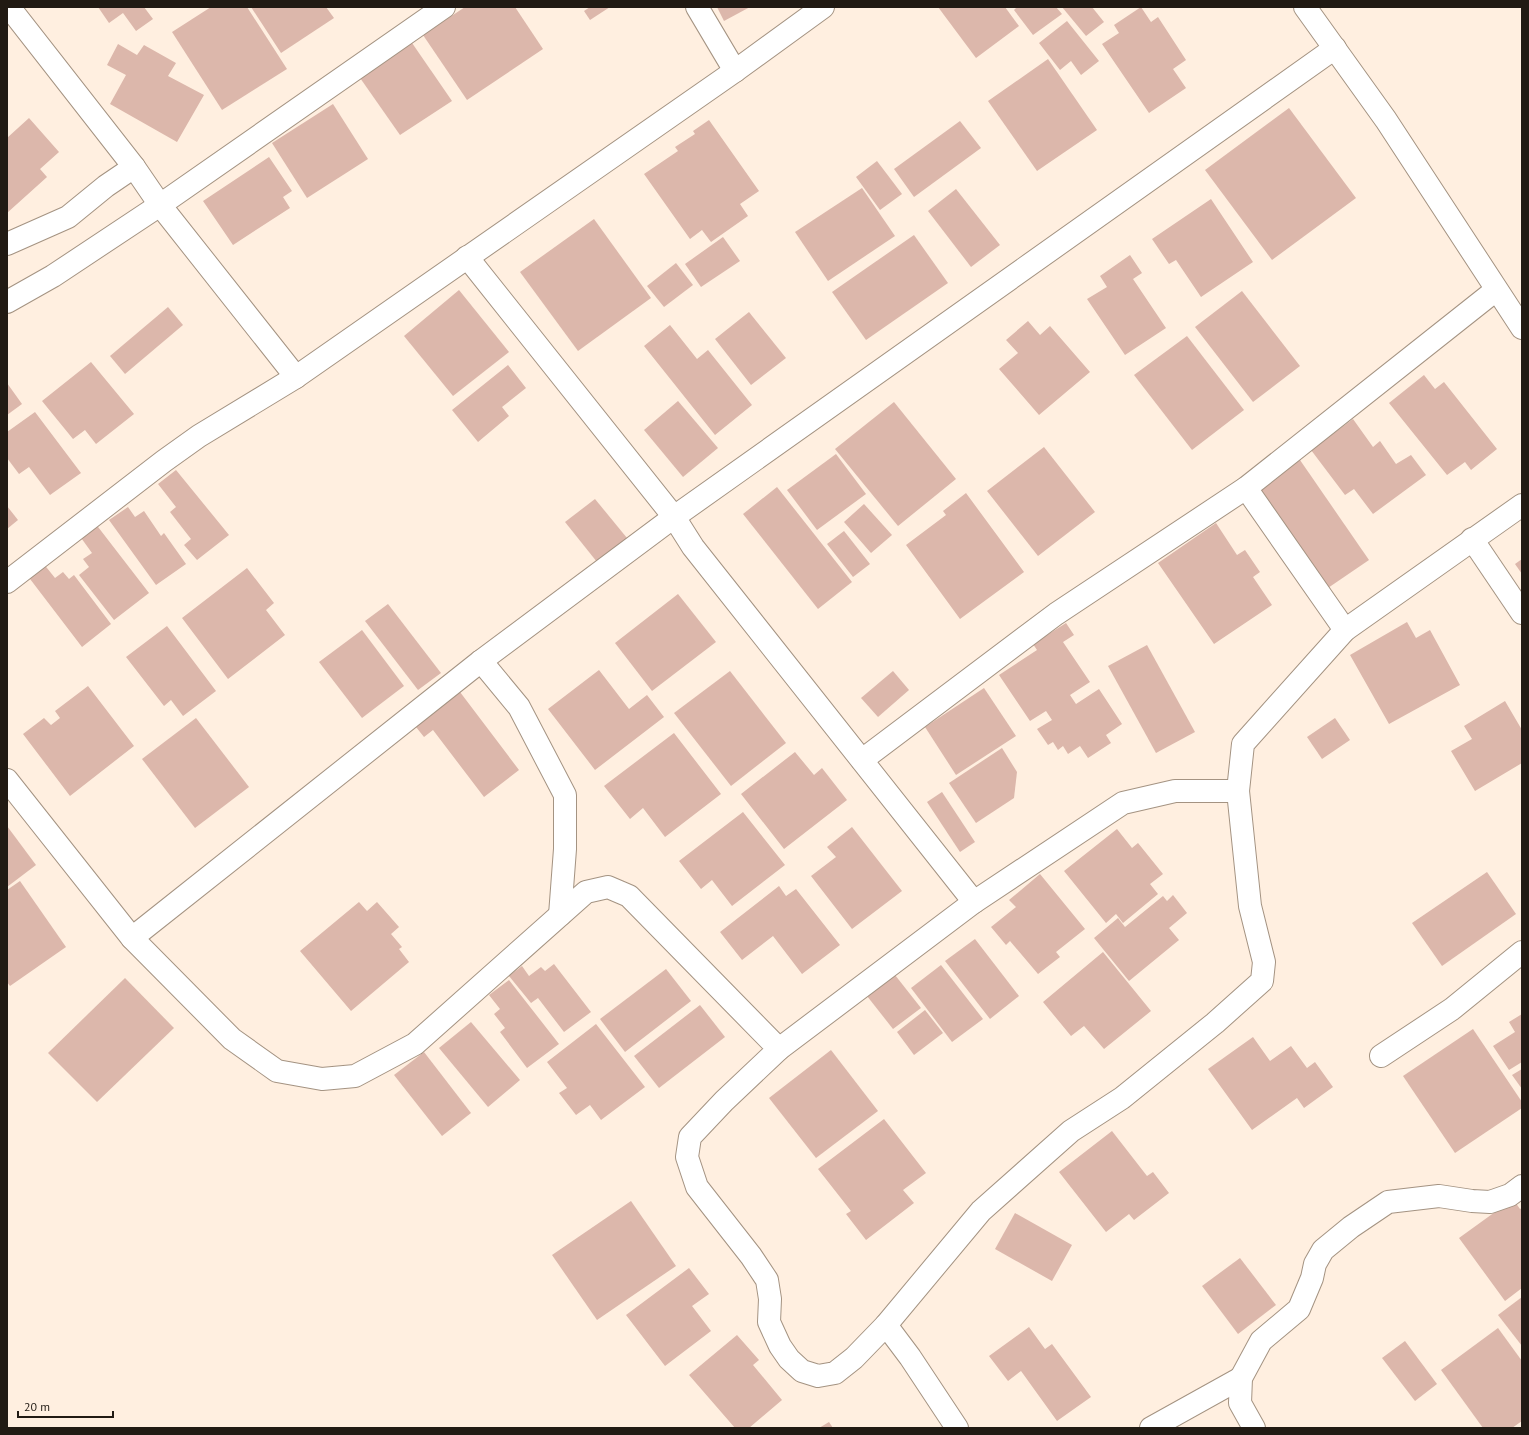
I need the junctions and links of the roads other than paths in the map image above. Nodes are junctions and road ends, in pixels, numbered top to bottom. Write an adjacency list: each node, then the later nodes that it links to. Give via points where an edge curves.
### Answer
1 (9, 7): 8 (street)
2 (444, 7): 9 (street)
3 (697, 7): 7 (street)
4 (823, 7): 7 (street)
5 (1305, 7): 6 (street)
6 (1335, 48): 12 (street, via 1386,120); 18 (street)
7 (735, 71): 11 (street)
8 (134, 167): 9 (street); 10 (street, via 68,217)
9 (160, 205): 13 (street, via 53,276); 15 (street)
10 (7, 244)
11 (467, 257): 15 (street); 18 (street)
12 (1496, 290): 14 (street); 16 (street)
13 (7, 302)
14 (1522, 328)
15 (296, 378): 20 (street, via 199,436)
16 (1246, 488): 22 (street); 24 (street, via 1056,614)
17 (1522, 505): 19 (street)
18 (674, 517): 23 (street); 24 (street, via 694,547)
19 (1472, 539): 21 (street); 22 (street)
20 (7, 582)
21 (1522, 613)
22 (1345, 630): 26 (street, via 1243,744)
23 (481, 660): 28 (street, via 520,707 565,795 565,849); 29 (street)
24 (862, 760): 27 (street)
25 (7, 780): 29 (street)
26 (1238, 790): 27 (street, via 1175,790 1123,803); 34 (street, via 1250,906 1264,962 1262,981 1215,1023 1122,1098 1071,1131 981,1211)
27 (974, 902): 31 (street)
28 (560, 915): 29 (street, via 415,1044 355,1076 322,1079 277,1071 232,1040); 31 (street, via 586,892 608,887 629,896)
29 (132, 938)
30 (1522, 952): 32 (street, via 1452,1009)
31 (779, 1049): 34 (street, via 690,1137 687,1157 697,1187 752,1256 767,1280 770,1299 769,1322 780,1346 802,1371 818,1376 835,1373 854,1358)
32 (1380, 1056)
33 (1522, 1186): 35 (street, via 1510,1195 1490,1202 1439,1196 1417,1197 1388,1202 1371,1212 1323,1250 1315,1264 1299,1309 1261,1341)
34 (886, 1325): 36 (street)
35 (1241, 1378): 37 (street); 38 (street, via 1240,1403)
36 (957, 1428)
37 (1151, 1428)
38 (1254, 1428)

